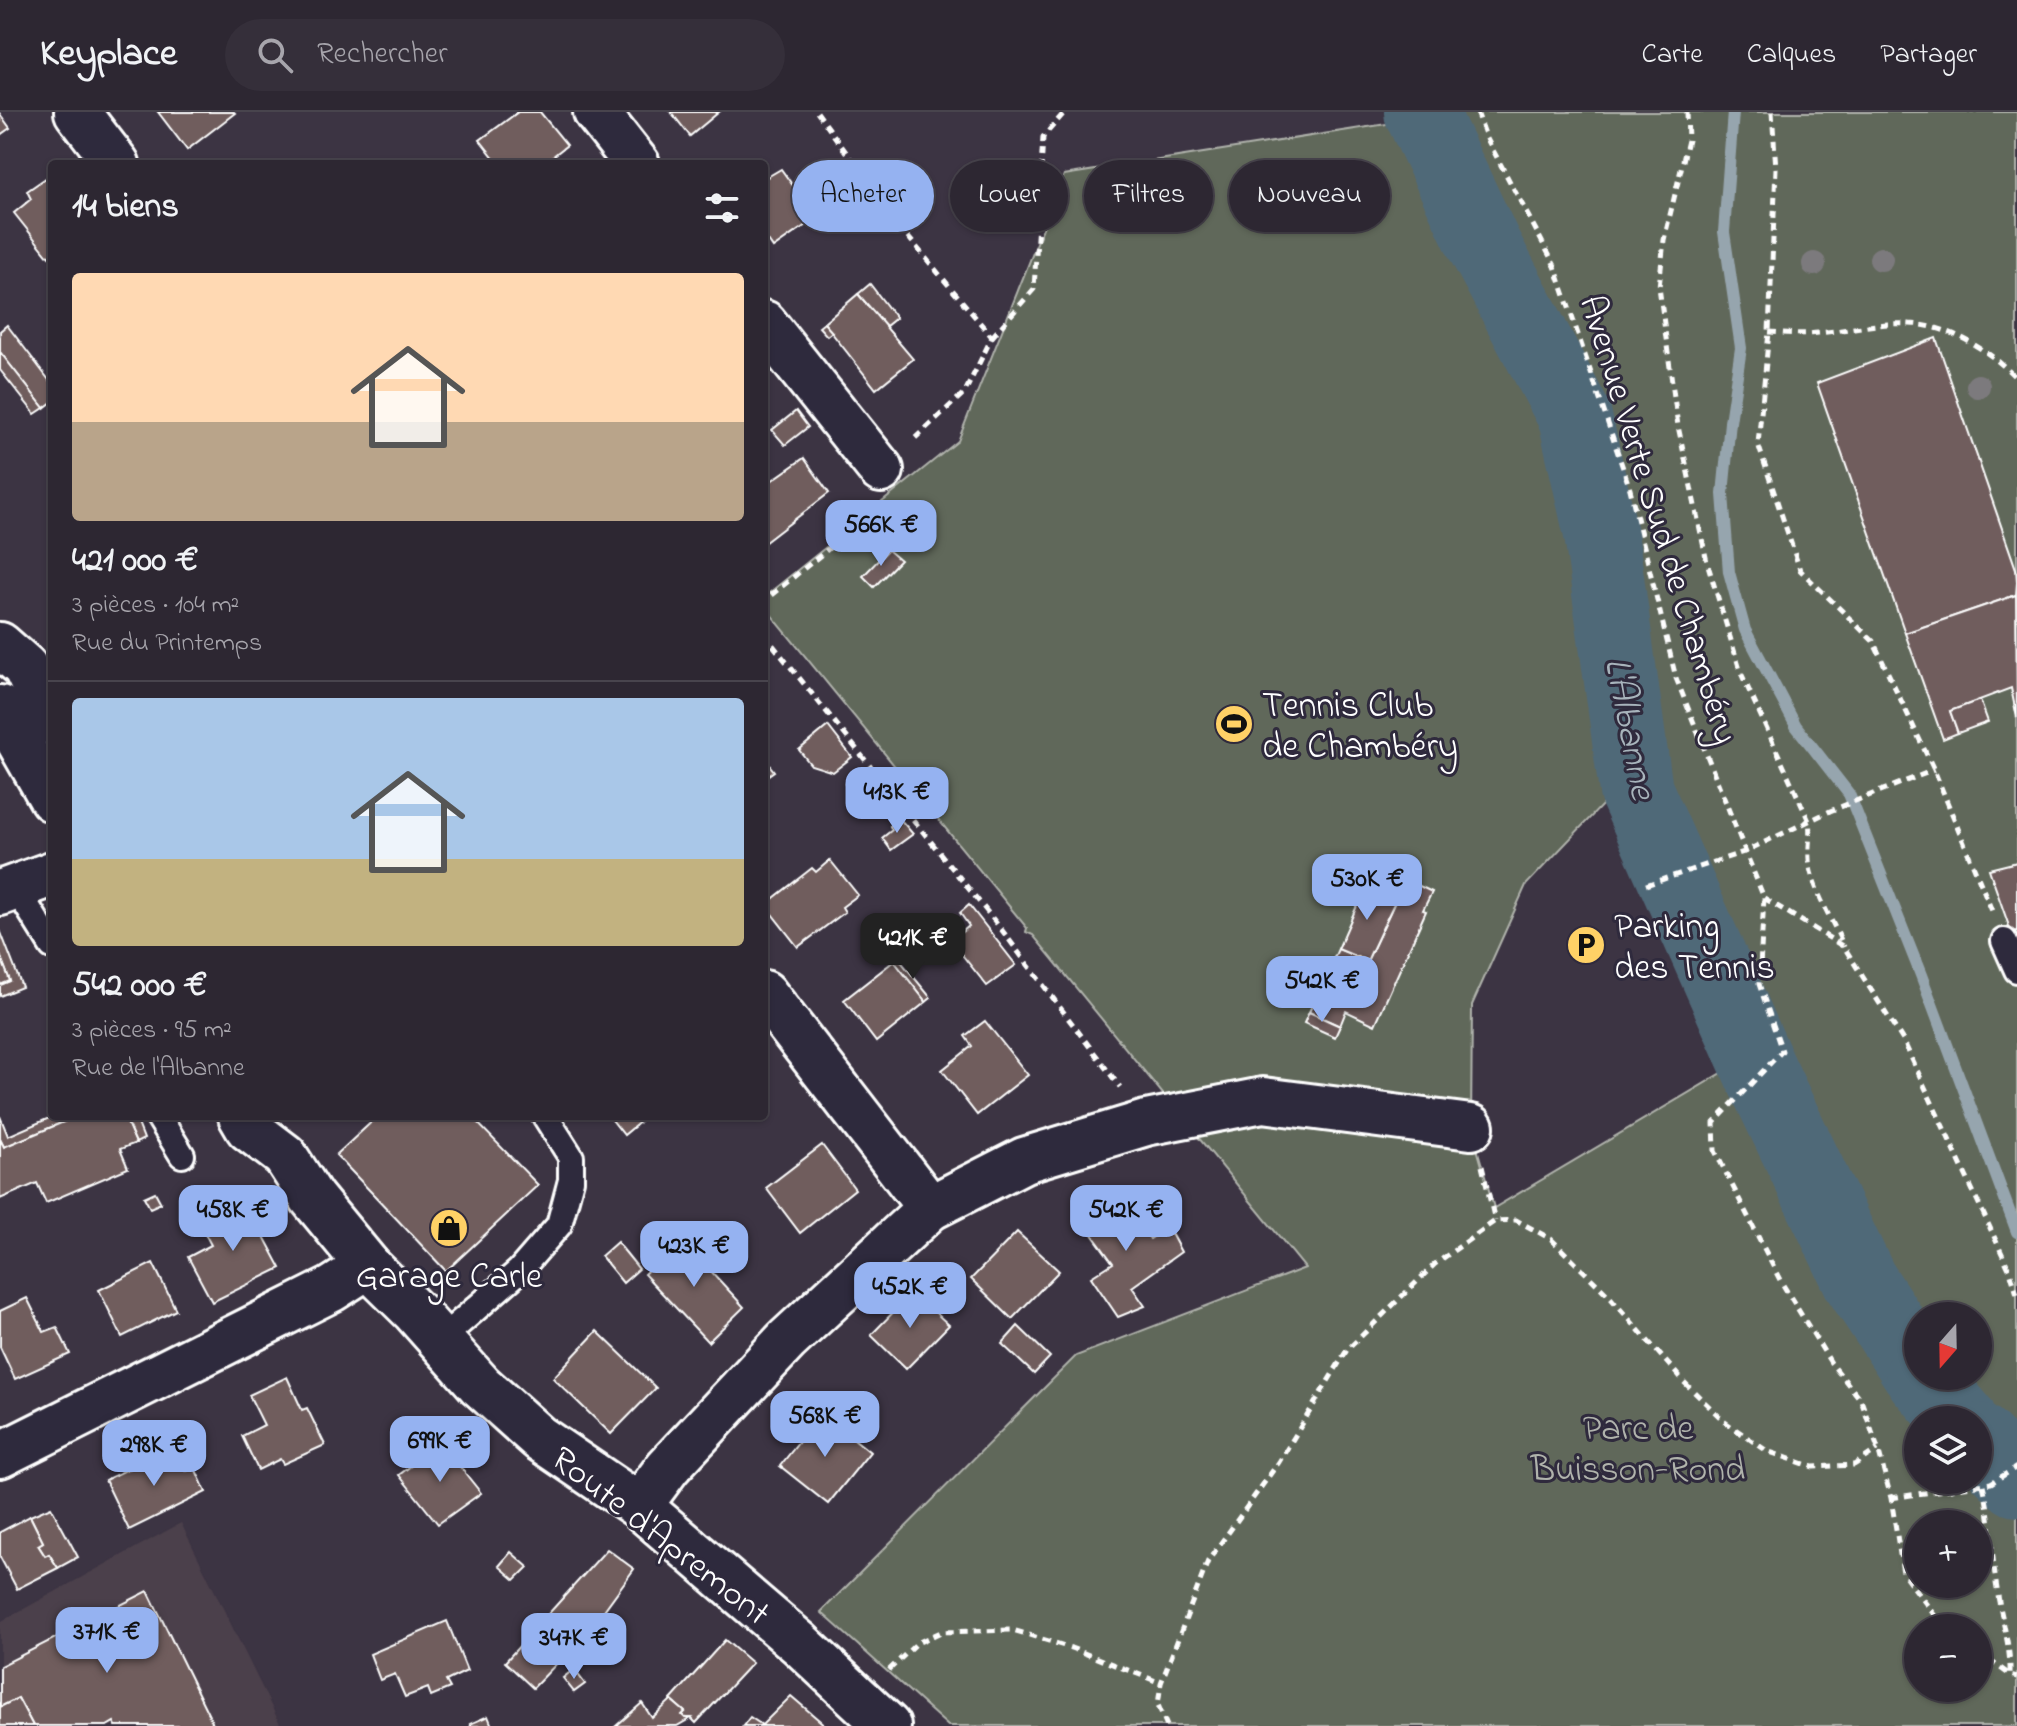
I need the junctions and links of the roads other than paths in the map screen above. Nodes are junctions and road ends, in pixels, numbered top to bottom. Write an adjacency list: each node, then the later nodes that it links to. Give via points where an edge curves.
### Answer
1 (77, 112): 3 (street)
2 (596, 112): 4 (street)
3 (114, 160)
4 (634, 160)
5 (768, 328): 6 (street)
6 (881, 470)
7 (0, 645): 9 (street, via 25,667)
8 (0, 708): 10 (street)
9 (48, 714)
10 (48, 792)
11 (23, 885): 12 (lane)
12 (48, 938)
13 (2004, 941): 14 (lane)
14 (2017, 970)
15 (768, 998): 22 (street)
16 (160, 1120): 21 (lane)
17 (243, 1120): 20 (street, Route d'Apremont, via 248,1128)
18 (548, 1120): 24 (lane, via 571,1157 559,1225 519,1271)
19 (1471, 1127): 22 (street, via 1263,1100 1146,1123 1024,1160)
20 (279, 1136): 23 (street, Route d'Apremont, via 312,1198)
21 (182, 1155)
22 (930, 1208): 26 (street, via 787,1340 668,1467)
23 (368, 1266): 24 (street, Route d'Apremont); 25 (street, via 332,1289)
24 (440, 1340): 26 (street, Route d'Apremont, via 539,1438)
25 (0, 1455)
26 (639, 1506): 27 (street, Route d'Apremont)
27 (873, 1711)

